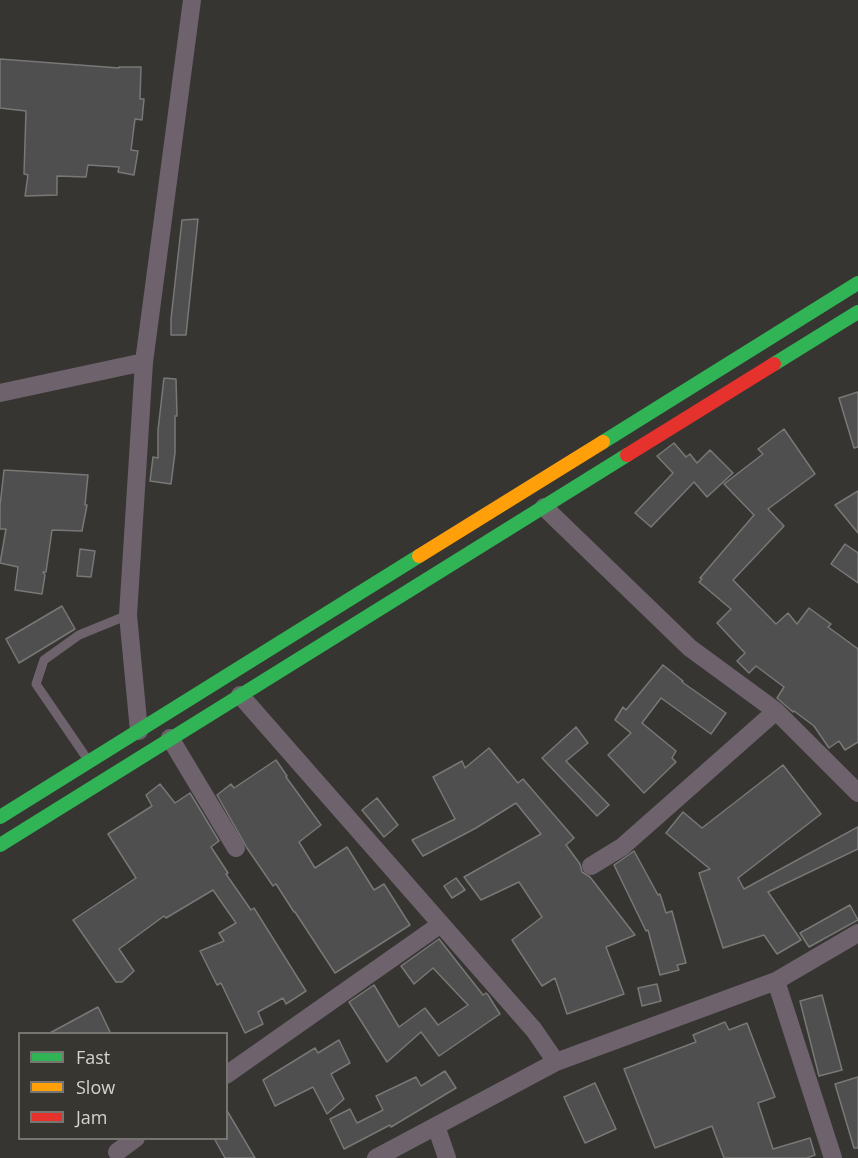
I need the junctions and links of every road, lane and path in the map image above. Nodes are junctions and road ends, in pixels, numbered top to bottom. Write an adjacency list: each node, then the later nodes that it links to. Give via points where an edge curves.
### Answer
1 (192, 0): 4 (street)
2 (858, 283): 10 (street)
3 (858, 312): 6 (street)
4 (144, 362): 5 (street); 7 (street)
5 (0, 393)
6 (544, 507): 8 (street); 9 (street, via 690,648)
7 (128, 615): 10 (street); 12 (lane, via 79,635 44,660 36,684)
8 (240, 694): 11 (street); 18 (street)
9 (776, 711): 13 (street); 17 (street, via 622,847)
10 (139, 731): 12 (street)
11 (170, 738): 15 (street); 16 (street)
12 (88, 760): 14 (street)
13 (858, 793)
14 (0, 817)
15 (0, 845)
16 (236, 848)
17 (591, 866)
18 (441, 924): 21 (street, via 534,1029); 22 (street)
19 (858, 933): 20 (street)
20 (776, 981): 21 (street); 28 (street)
21 (556, 1062): 23 (street)
22 (228, 1074)
23 (436, 1126): 26 (street); 27 (street)
24 (133, 1140): 25 (street)
25 (117, 1152)
26 (376, 1158)
27 (447, 1158)
28 (833, 1158)

